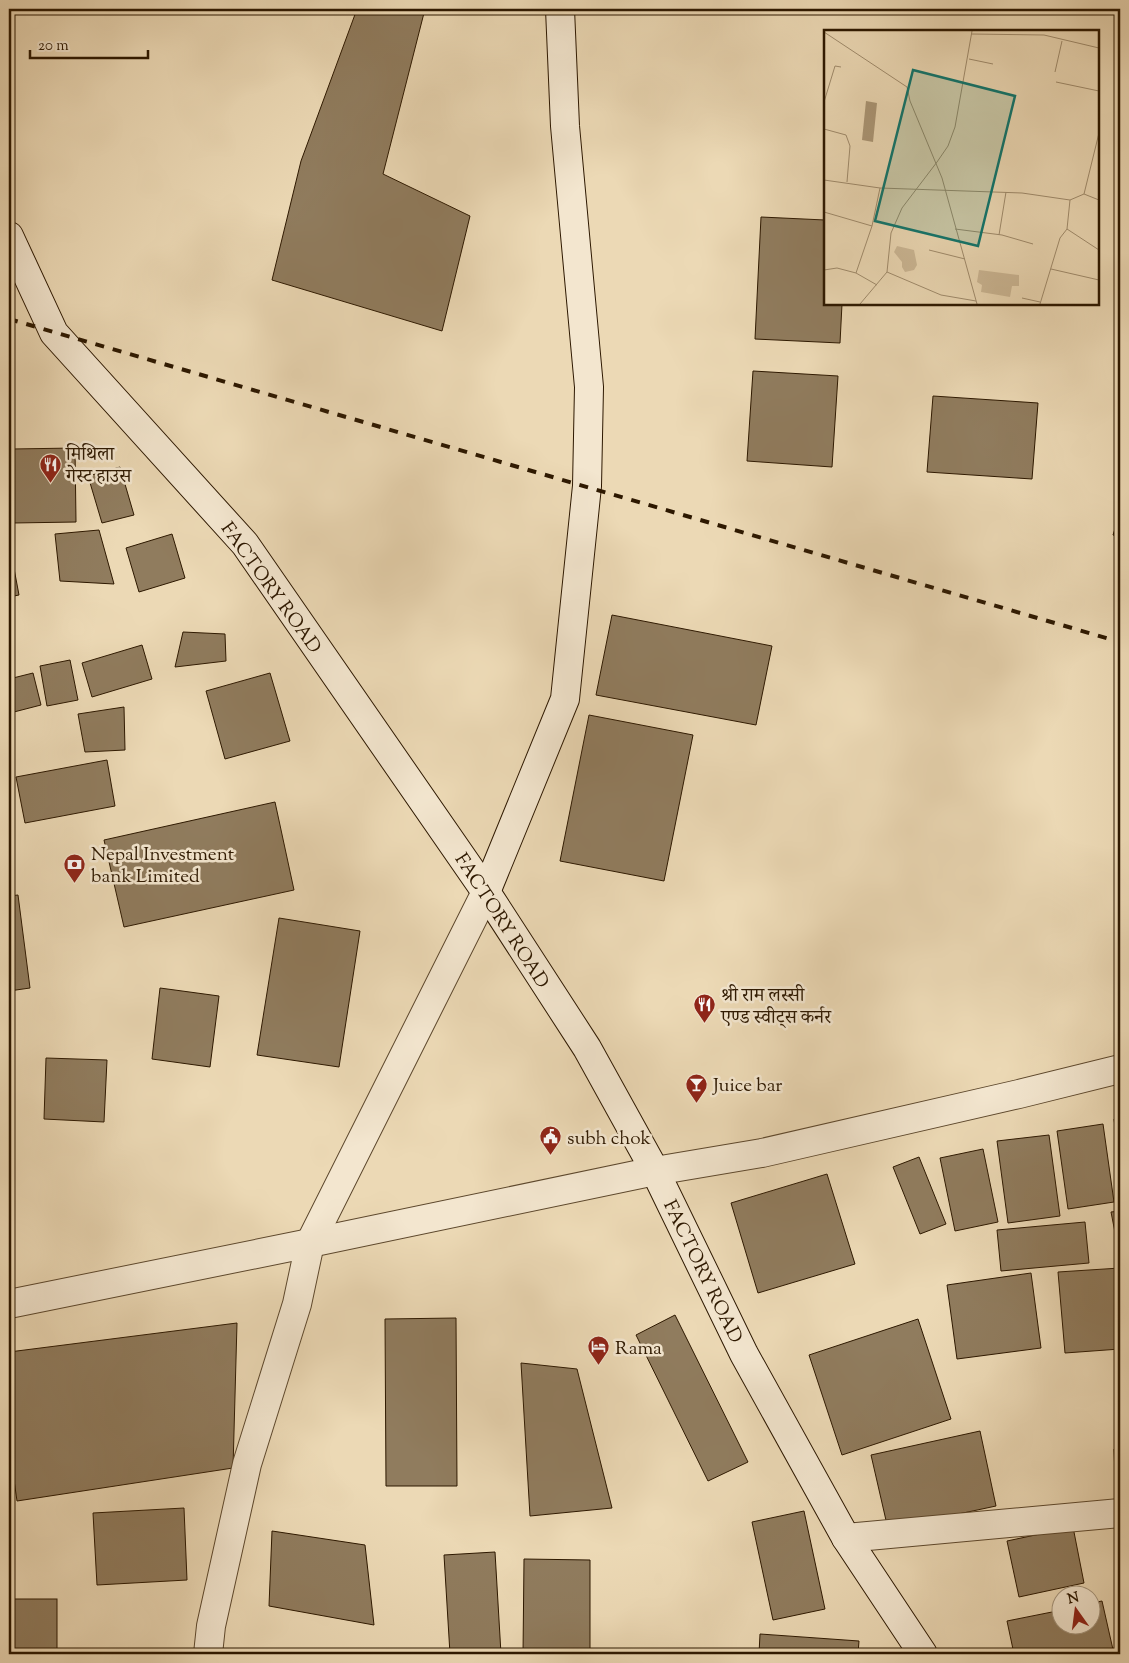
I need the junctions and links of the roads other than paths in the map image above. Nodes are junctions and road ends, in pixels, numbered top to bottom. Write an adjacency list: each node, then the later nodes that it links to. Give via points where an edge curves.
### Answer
1 (560, 9): 3 (main road, via 565,126 589,387 588,486 565,699)
2 (9, 236): 3 (main road, FACTORY ROAD, via 54,333 245,544)
3 (486, 892): 5 (main road, FACTORY ROAD, via 587,1048); 6 (main road)
4 (1120, 1069): 5 (main road, via 762,1153)
5 (655, 1171): 6 (main road); 9 (main road, FACTORY ROAD, via 744,1354)
6 (310, 1243): 7 (main road); 10 (main road, via 296,1304 247,1464 211,1626)
7 (9, 1304)
8 (1120, 1513): 9 (main road)
9 (846, 1538): 11 (main road, FACTORY ROAD)
10 (208, 1654)
11 (923, 1654)

